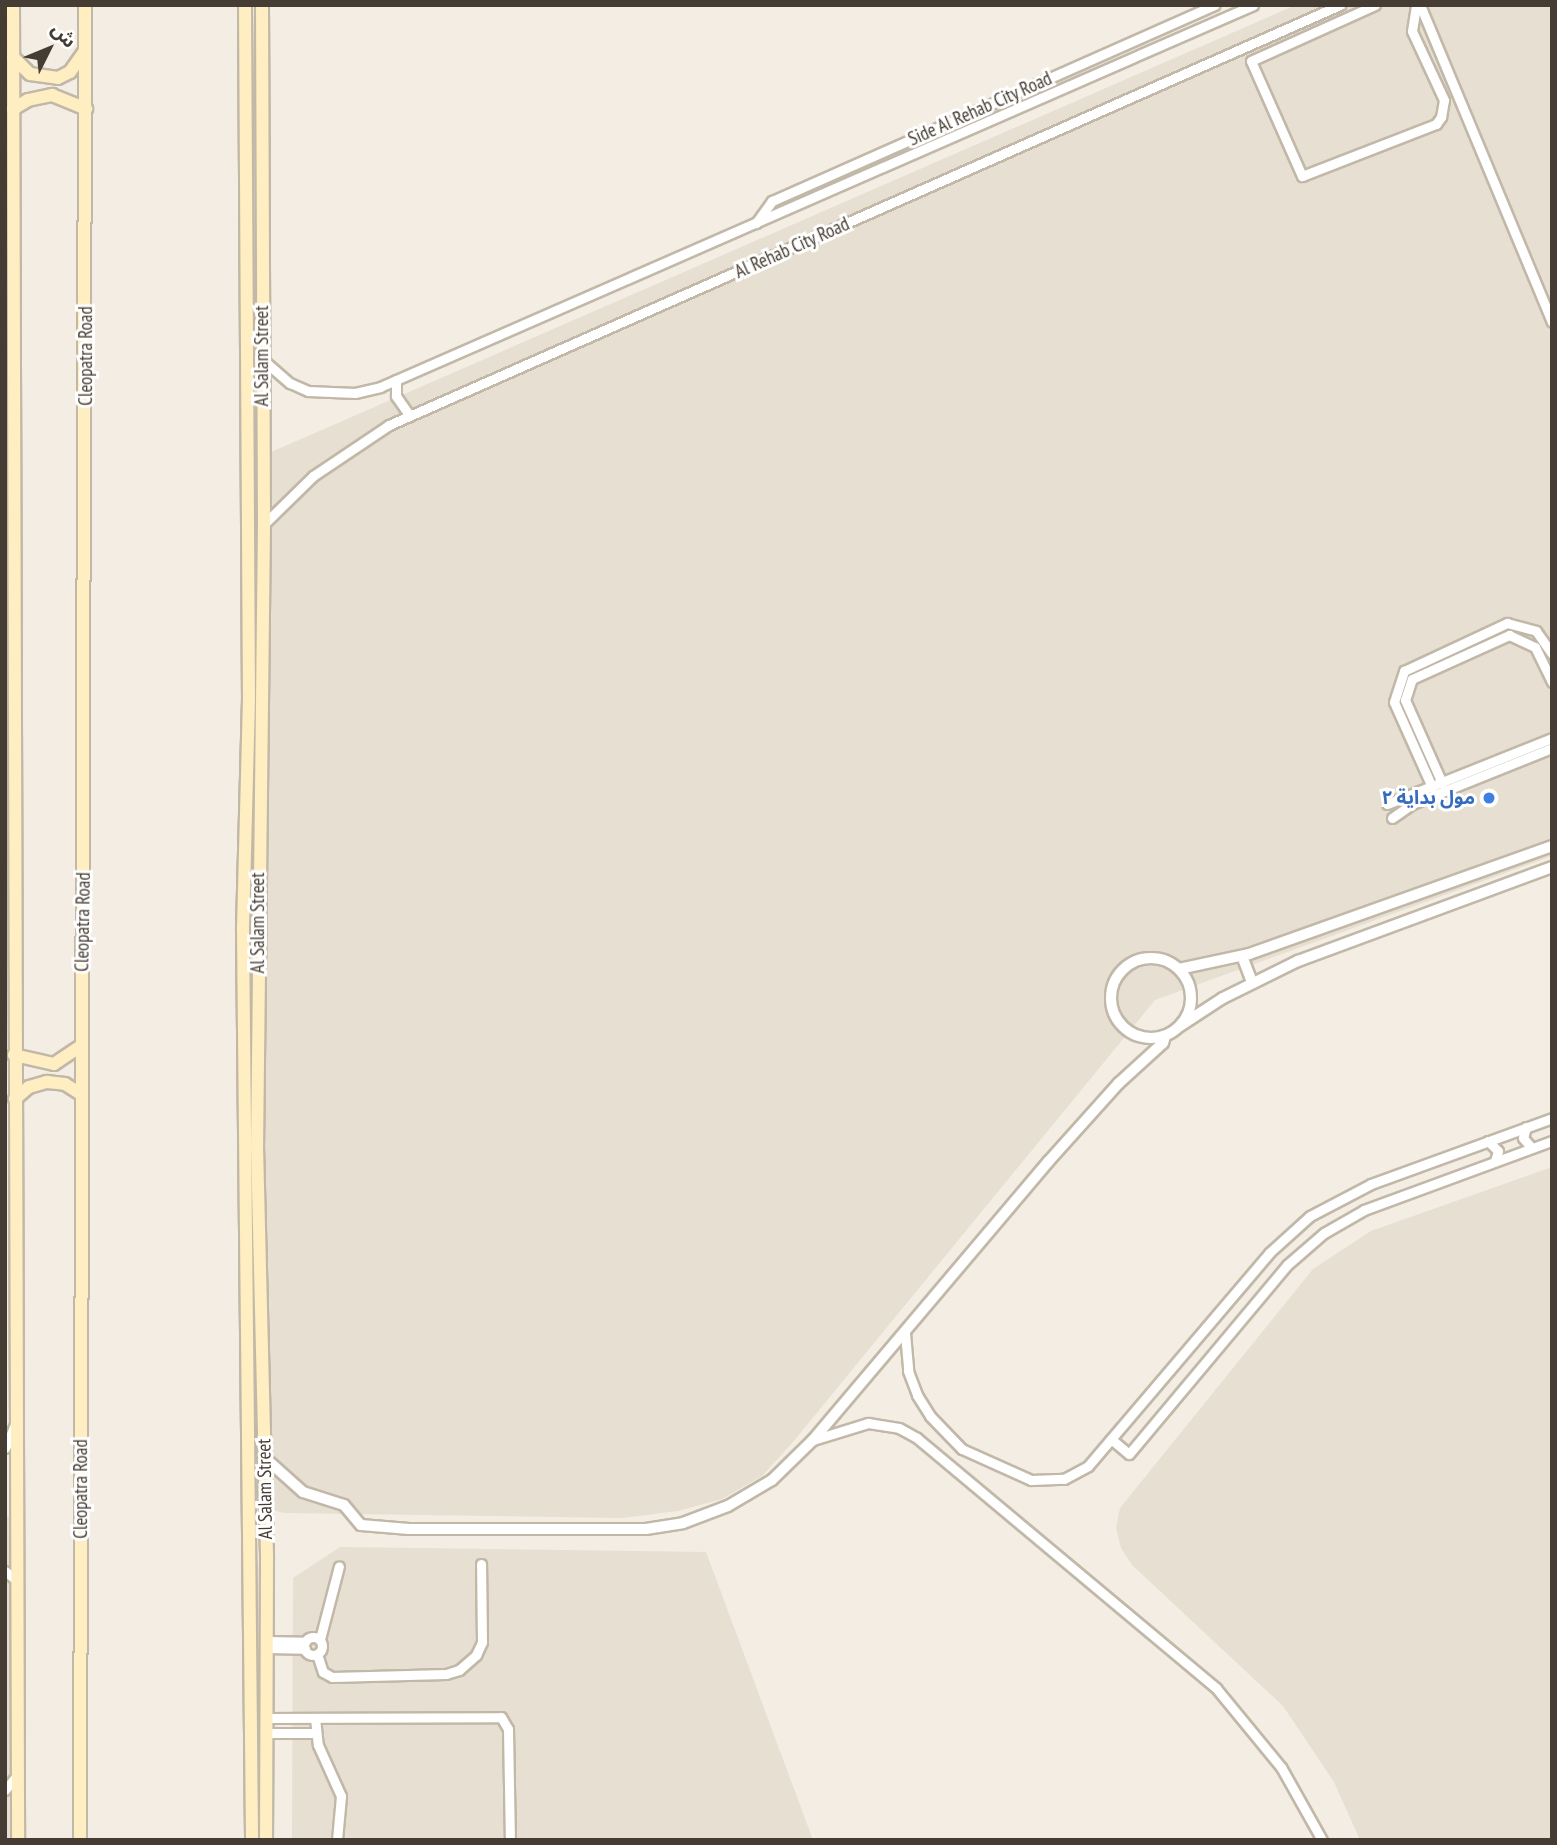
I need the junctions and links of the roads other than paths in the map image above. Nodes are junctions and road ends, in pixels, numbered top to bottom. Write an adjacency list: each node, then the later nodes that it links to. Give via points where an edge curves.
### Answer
1 (13, 5): 12 (main road)
2 (85, 5): 11 (main road, Cleopatra Road)
3 (245, 5): 28 (main road, Al Salam Street)
4 (262, 5): 17 (main road, Al Salam Street)
5 (1214, 5): 15 (street, Side Al Rehab City Road, via 772,201)
6 (1253, 5): 15 (street, Al Rehab City Road)
7 (1341, 5): 10 (street); 19 (street, Al Rehab City Road)
8 (1375, 5): 10 (street)
9 (1418, 5): 10 (street, via 1412,31 1444,100 1441,117 1436,124 1306,176 1298,173 1251,61); 16 (street)
10 (1347, 18)
11 (85, 49): 12 (main road, via 74,69 58,78 30,74); 14 (main road, Cleopatra Road)
12 (13, 57): 13 (main road)
13 (9, 105): 14 (main road, via 52,95); 21 (main road)
14 (86, 109): 43 (main road, Cleopatra Road)
15 (756, 223): 18 (street, Al Rehab City Road)
16 (1552, 321)
17 (262, 359): 18 (street, Al Rehab City Road, via 290,383 308,391 355,393); 20 (main road, Al Salam Street)
18 (397, 380): 19 (street, via 399,403)
19 (410, 416): 20 (street, Al Rehab City Road, via 331,461)
20 (264, 524): 28 (main road, Al Salam Street)
21 (17, 555): 22 (street); 24 (main road)
22 (5, 566)
23 (5, 629): 24 (street)
24 (18, 636): 44 (main road)
25 (1552, 654): 26 (street, via 1536,631 1513,623 1499,625)
26 (1450, 655): 27 (street, via 1496,638 1522,638 1541,654); 31 (street, via 1412,679 1405,693 1410,715); 32 (street, via 1404,671 1394,692 1399,718)
27 (1552, 681)
28 (254, 699): 60 (main road, Al Salam Street); 78 (main road, Al Salam Street, via 243,931)
29 (1552, 738): 31 (street)
30 (1552, 748): 33 (street)
31 (1442, 783): 32 (street)
32 (1432, 787): 33 (street)
33 (1418, 797): 34 (street); 35 (street)
34 (1387, 804)
35 (1392, 818)
36 (1552, 846): 38 (street)
37 (1552, 867): 40 (street, via 1345,942)
38 (1242, 956): 39 (street); 40 (street)
39 (1179, 969): 41 (street, via 1191,991 1187,1016); 42 (street, via 1161,959 1138,960 1119,973 1111,995 1122,1026 1142,1037)
40 (1252, 982): 41 (street)
41 (1180, 1026): 42 (street)
42 (1165, 1036): 54 (street, via 1054,1155)
43 (81, 1046): 44 (main road, via 54,1064); 45 (main road, Cleopatra Road)
44 (14, 1055): 46 (main road)
45 (81, 1094): 46 (main road, via 65,1084 47,1082); 77 (main road, Cleopatra Road)
46 (10, 1099): 47 (main road)
47 (11, 1113): 55 (main road)
48 (1552, 1118): 49 (street)
49 (1526, 1127): 50 (street); 52 (street, via 1523,1138)
50 (1488, 1141): 53 (street, via 1498,1151); 56 (street, via 1356,1190 1303,1222 1269,1253)
51 (1552, 1141): 52 (street)
52 (1532, 1148): 53 (street)
53 (1495, 1161): 56 (street, via 1364,1210 1313,1241 1276,1278 1129,1454)
54 (905, 1333): 57 (street); 59 (street, via 906,1359 917,1395)
55 (16, 1420): 58 (street); 65 (main road)
56 (1111, 1439): 59 (street, via 1082,1471 1046,1482 1031,1480)
57 (813, 1440): 60 (street, via 772,1480 740,1500 693,1520 646,1529 410,1530 361,1525 346,1507 303,1492); 61 (street, via 858,1424 889,1425 908,1432)
58 (5, 1448)
59 (962, 1449): 61 (street)
60 (265, 1458): 67 (main road, Al Salam Street)
61 (950, 1464): 82 (street, via 1216,1688 1281,1767)
62 (481, 1564): 69 (street, via 482,1642 460,1670 332,1676 323,1672)
63 (339, 1566): 66 (street)
64 (5, 1570): 65 (street)
65 (16, 1580): 74 (main road)
66 (320, 1639): 68 (street, via 311,1637); 69 (street, via 322,1647)
67 (266, 1645): 68 (street); 70 (main road, Al Salam Street)
68 (304, 1646): 69 (street)
69 (317, 1654)
70 (266, 1718): 71 (street); 72 (main road, Al Salam Street)
71 (315, 1718): 73 (street); 81 (street, via 501,1717 508,1729)
72 (266, 1733): 73 (street); 79 (main road, Al Salam Street)
73 (315, 1733): 80 (street, via 341,1796)
74 (17, 1775): 75 (street); 76 (main road)
75 (5, 1790)
76 (18, 1840)
77 (80, 1840)
78 (253, 1840)
79 (266, 1840)
80 (337, 1840)
81 (510, 1840)
82 (1322, 1840)

